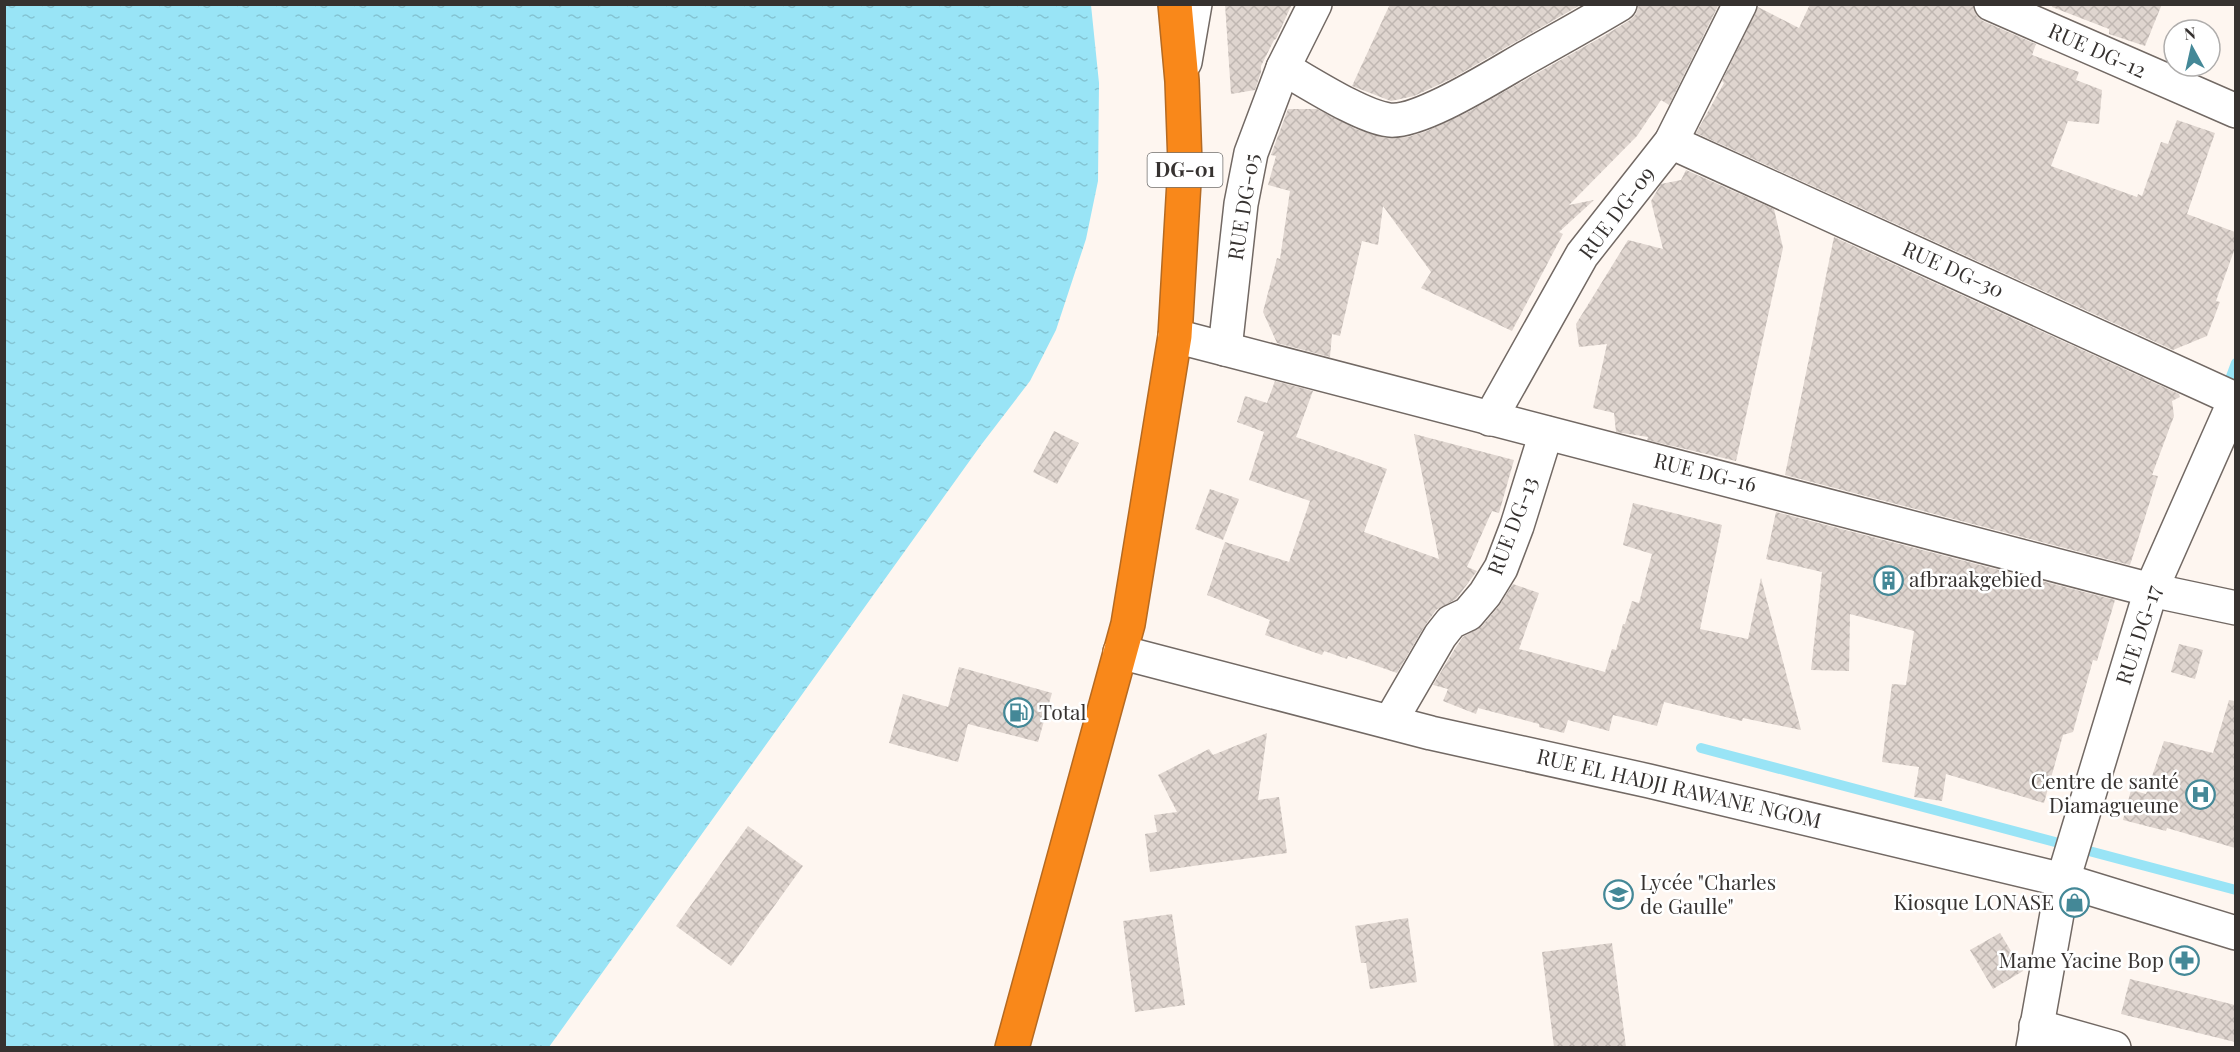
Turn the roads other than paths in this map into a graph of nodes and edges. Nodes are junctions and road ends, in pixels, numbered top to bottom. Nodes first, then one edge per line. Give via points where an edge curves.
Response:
1 (1175, 4) edge
2 (1195, 4) edge
3 (1316, 4) edge
4 (1620, 4) edge
5 (1740, 4) edge
6 (1991, 4) edge
7 (1283, 68) junction
8 (1182, 81) junction
9 (2235, 111) edge
10 (1671, 142) junction
11 (1175, 336) junction
12 (1225, 350) junction
13 (2235, 398) edge
14 (1490, 419) junction
15 (1546, 433) junction
16 (2151, 590) junction
17 (2235, 608) edge
18 (1120, 652) junction
19 (1390, 722) junction
20 (2063, 880) junction
21 (2235, 933) edge
22 (2035, 1037) edge
23 (1012, 1047) edge
24 (2114, 1047) edge

1 - 8 highway, DG-01
2 - 8 street
3 - 7 street, RUE DG-05
4 - 7 street via 1479,84 1418,115 1401,119 1366,113
5 - 10 street, RUE DG-09
6 - 9 street, RUE DG-12
7 - 12 street, RUE DG-05 via 1251,153
8 - 11 highway, DG-01 via 1185,164
10 - 13 street, RUE DG-30
10 - 14 street, RUE DG-09 via 1582,255
11 - 12 street, RUE DG-16
11 - 18 highway via 1140,559
12 - 14 street, RUE DG-16
13 - 16 street, RUE DG-17
14 - 15 street, RUE DG-16
15 - 16 street, RUE DG-16
15 - 19 street, RUE DG-13 via 1501,568 1468,614 1451,622 1440,636
16 - 17 street, RUE DG-16
16 - 20 street, RUE DG-17
18 - 19 street, RUE EL HADJI RAWANE NGOM
18 - 23 highway
19 - 20 street, RUE EL HADJI RAWANE NGOM
20 - 21 street, RUE EL HADJI RAWANE NGOM
20 - 22 street, RUE DG-17
22 - 24 street

